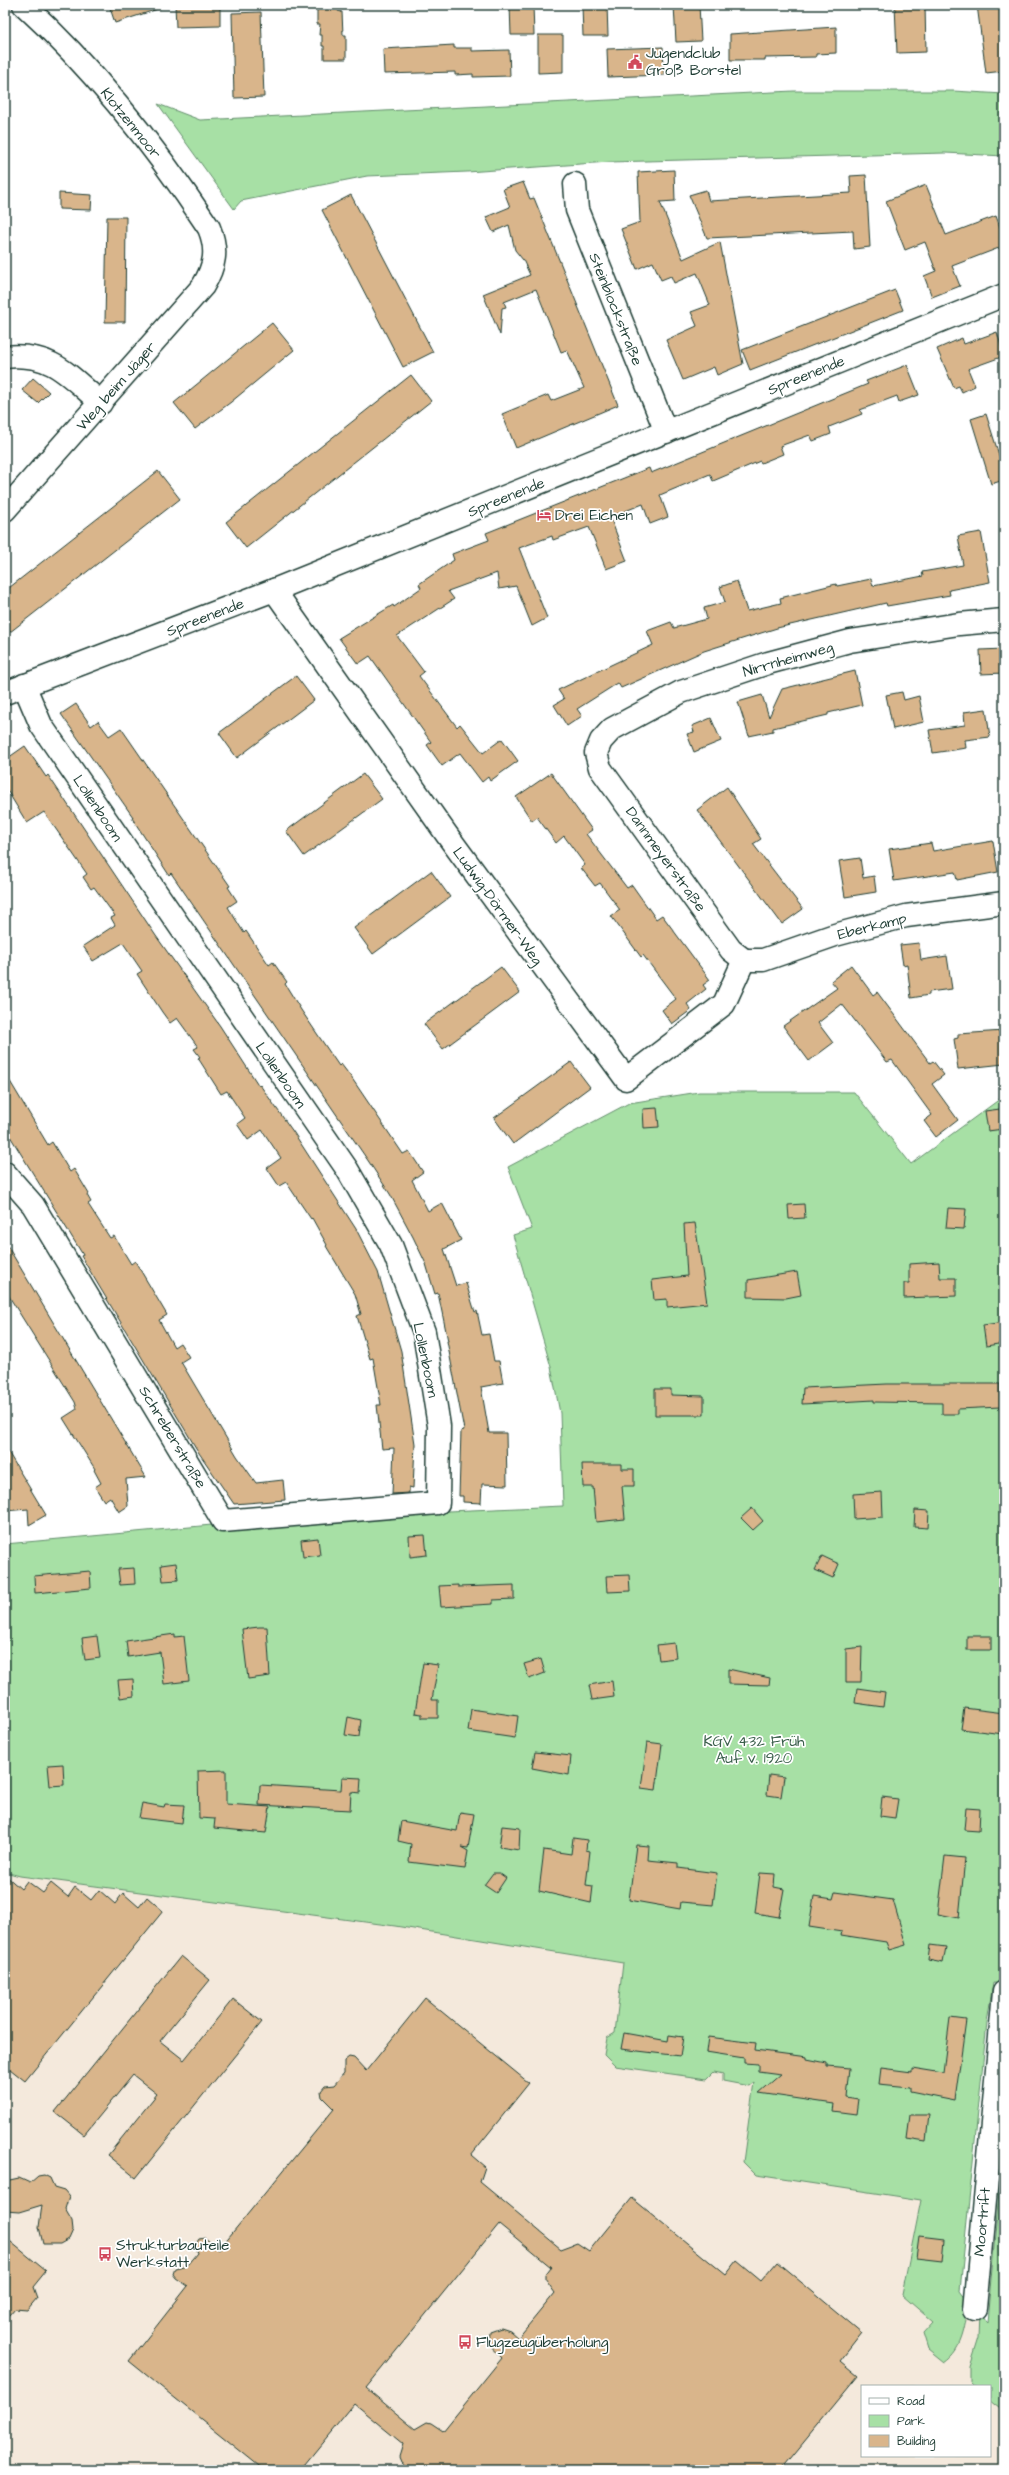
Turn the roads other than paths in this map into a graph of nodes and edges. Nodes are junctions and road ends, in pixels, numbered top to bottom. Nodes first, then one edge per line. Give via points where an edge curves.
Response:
1 (26, 6) edge
2 (575, 184) dead end
3 (216, 256) joint
4 (1004, 295) edge
5 (5, 357) edge
6 (101, 403) junction
7 (666, 432) junction
8 (5, 510) edge
9 (274, 590) junction
10 (1004, 620) edge
11 (15, 689) edge
12 (596, 753) joint
13 (1004, 903) edge
14 (744, 960) junction
15 (5, 1173) edge
16 (438, 1503) joint
17 (1004, 1992) edge
18 (975, 2309) dead end

1 - 3 street, Klotzenmoor via 93,76 163,163 209,228
2 - 7 street, Steinblockstraße via 577,210
3 - 6 street, Weg beim Jäger via 210,275 203,286
4 - 7 street, Spreenende
5 - 6 street via 34,356 51,362
6 - 8 street, Weg beim Jäger
7 - 9 street, Spreenende
9 - 11 street, Spreenende
9 - 14 street, Ludwig-Dörmer-Weg via 447,835 626,1079 724,1004
10 - 12 street, Nirrnheimweg via 959,624 850,642 768,663 674,696 612,729 601,741
11 - 16 street, Lollenboom via 347,1169 391,1245 424,1332 439,1426
12 - 14 street, Dannmeyerstraße via 600,768 731,950
13 - 14 street, Eberkamp via 906,916 835,935 763,960
15 - 16 street, Schreberstraße via 33,1205 223,1521
17 - 18 street, Moortrift

